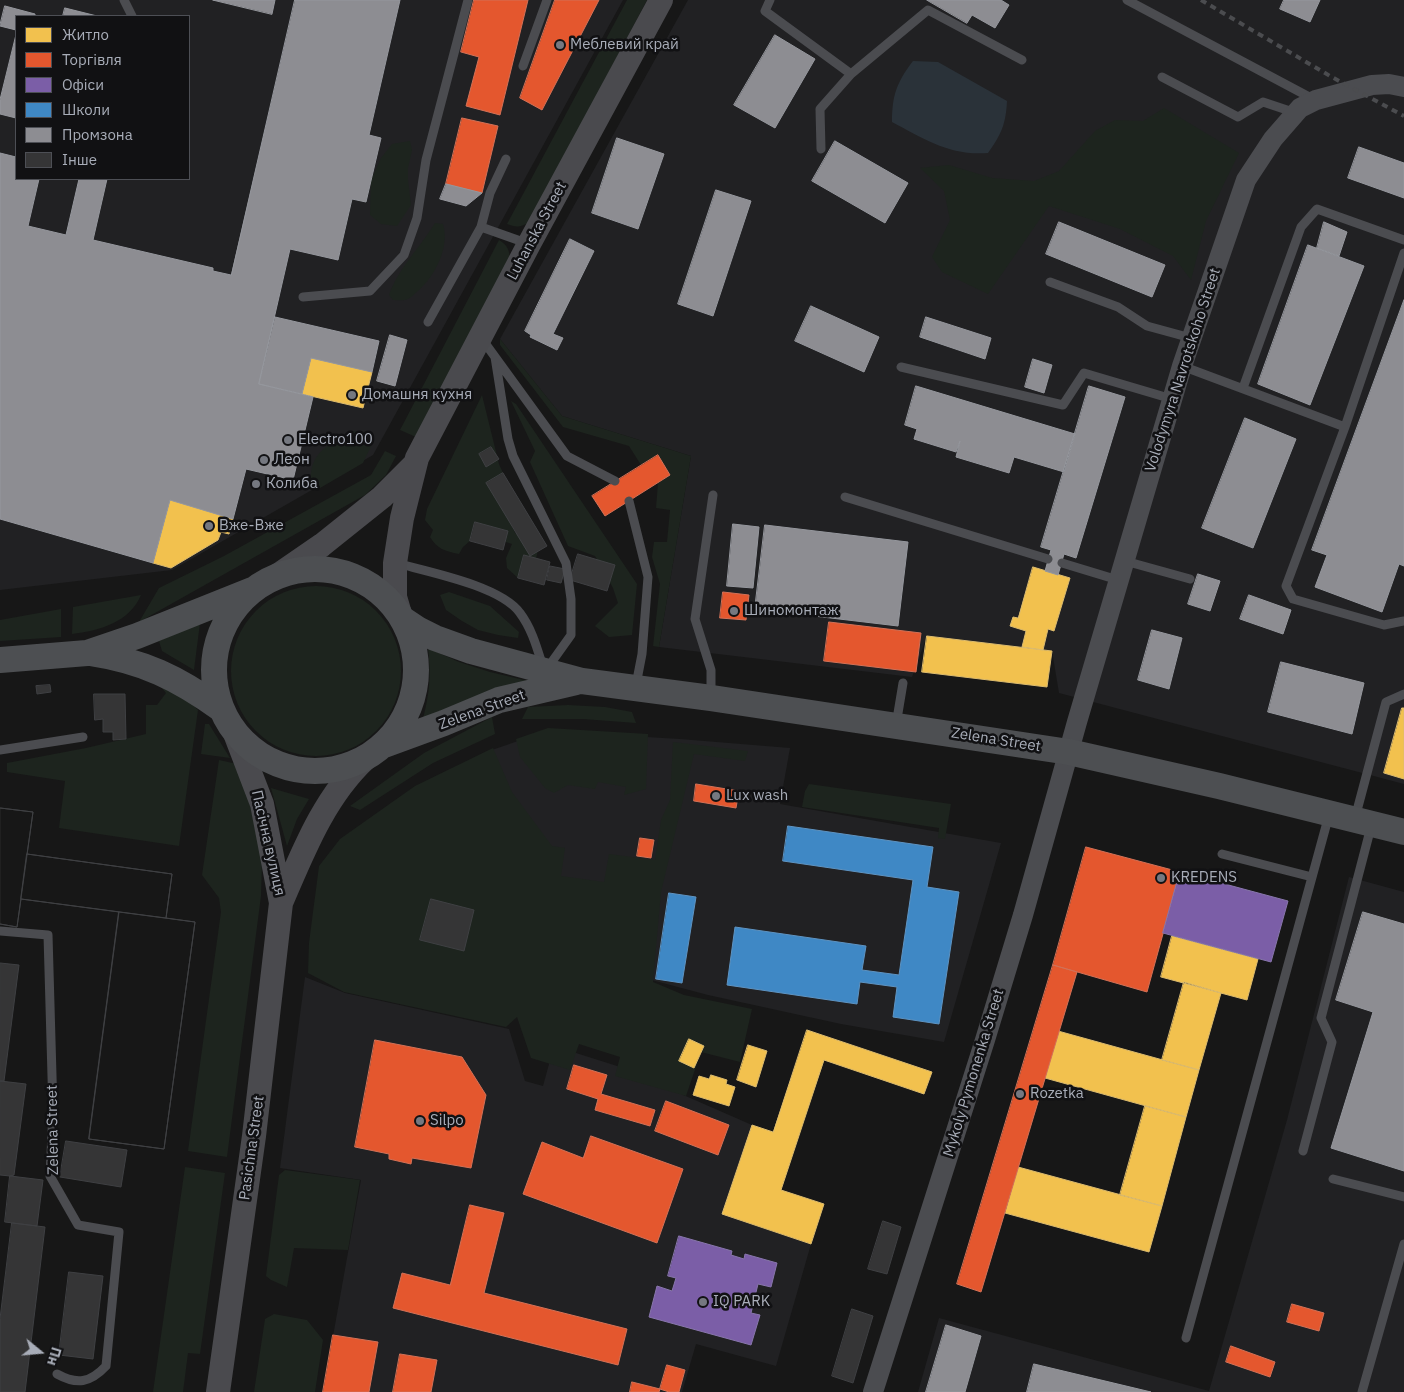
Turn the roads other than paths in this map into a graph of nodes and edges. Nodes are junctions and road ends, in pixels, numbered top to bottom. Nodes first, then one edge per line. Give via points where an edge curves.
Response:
1 (124, 0) edge
2 (468, 0) edge
3 (547, 0) edge
4 (661, 0) edge
5 (770, 0) edge
6 (1127, 0) edge
7 (132, 15) edge
8 (1022, 60) dead end
9 (523, 66) dead end
10 (851, 74) junction
11 (1162, 77) dead end
12 (1404, 87) edge
13 (1316, 100) junction
14 (1296, 113) junction
15 (821, 149) dead end
16 (506, 159) dead end
17 (481, 227) junction
18 (1404, 240) edge
19 (529, 244) junction
20 (1404, 253) edge
21 (1050, 282) dead end
22 (303, 297) dead end
23 (428, 322) dead end
24 (480, 337) junction
25 (1192, 338) junction
26 (495, 357) junction
27 (1182, 366) junction
28 (901, 367) dead end
29 (1243, 388) junction
30 (1172, 399) junction
31 (1345, 426) junction
32 (416, 463) junction
33 (615, 481) dead end
34 (712, 495) dead end
35 (845, 498) dead end
36 (629, 501) dead end
37 (1048, 559) dead end
38 (395, 562) junction
39 (1062, 563) dead end
40 (1121, 570) junction
41 (277, 576) junction
42 (1190, 579) dead end
43 (255, 589) junction
44 (402, 617) junction
45 (1404, 621) edge
46 (87, 653) junction
47 (0, 660) edge
48 (545, 672) junction
49 (582, 681) junction
50 (903, 683) dead end
51 (635, 688) junction
52 (1404, 694) edge
53 (710, 698) junction
54 (221, 709) junction
55 (896, 725) junction
56 (236, 736) junction
57 (83, 737) dead end
58 (0, 750) edge
59 (375, 751) junction
60 (1069, 752) junction
61 (1352, 820) junction
62 (1404, 832) edge
63 (1222, 854) dead end
64 (1312, 877) junction
65 (281, 903) junction
66 (0, 931) edge
67 (1303, 1150) dead end
68 (1333, 1179) dead end
69 (1404, 1197) edge
70 (1404, 1244) edge
71 (1186, 1338) dead end
72 (57, 1374) dead end
73 (218, 1392) edge
74 (873, 1392) edge
75 (1362, 1392) edge

1 - 7 lane
2 - 22 lane via 426,160 417,218 404,255 370,291
3 - 9 lane
4 - 19 main road, Luhanska Street
5 - 10 lane via 765,11
6 - 13 lane
8 - 10 lane via 928,10
10 - 15 lane via 820,109
11 - 14 lane via 1238,117 1263,102
12 - 13 street, Volodymyra Navrotskoho Street via 1372,85
13 - 14 street, Volodymyra Navrotskoho Street
14 - 25 street, Volodymyra Navrotskoho Street via 1272,139 1246,180
16 - 17 lane via 490,193
17 - 19 lane
17 - 23 lane
18 - 29 lane via 1317,209 1301,227
19 - 24 main road, Luhanska Street
20 - 31 lane
21 - 25 lane via 1118,307 1147,326
24 - 26 lane
24 - 32 main road, Luhanska Street
25 - 27 street, Volodymyra Navrotskoho Street
26 - 33 lane via 567,456
26 - 48 lane via 513,456 566,563 571,635
27 - 29 lane
27 - 30 street, Volodymyra Navrotskoho Street
28 - 30 lane via 1063,406 1084,373
29 - 31 lane
30 - 40 street, Volodymyra Navrotskoho Street
31 - 45 lane via 1286,586 1293,599 1384,625
32 - 38 main road, Luhanska Street
32 - 41 main road, Luhanska Street via 382,498
34 - 53 lane via 695,620 711,670
35 - 37 lane
36 - 51 lane via 648,577 642,654
38 - 44 main road, Luhanska Street via 395,597
38 - 48 lane via 486,589 506,599 520,612 533,636
39 - 40 lane
40 - 42 lane
40 - 60 street, Volodymyra Navrotskoho Street
41 - 43 main road
41 - 44 main road via 313,569 341,572 372,585
43 - 46 main road
43 - 54 main road via 233,615 220,641 214,672
44 - 48 main road, Zelena Street via 435,638
44 - 59 main road via 414,648 415,682 403,719
46 - 47 main road
46 - 54 main road via 149,667 178,681
48 - 49 main road, Zelena Street
49 - 51 main road, Zelena Street
49 - 59 main road, Zelena Street via 499,700
50 - 55 lane
51 - 53 main road, Zelena Street
52 - 61 lane via 1386,702
53 - 55 main road, Zelena Street
54 - 56 main road
55 - 60 main road, Zelena Street
56 - 59 main road, Zelena Street via 263,758 278,765 312,771 345,766
56 - 65 main road, Пасічна вулиця via 262,804
57 - 58 lane
59 - 65 main road, Пасічна вулиця via 351,772 323,814
60 - 61 main road, Zelena Street
60 - 74 street, Mykoly Pymonenka Street via 986,1040
61 - 62 main road, Zelena Street
61 - 64 lane
61 - 67 lane via 1321,1018 1332,1042
63 - 64 lane
64 - 71 lane
65 - 73 main road, Pasichna Street via 256,1118
66 - 72 lane, Zelena Street via 48,934 53,1111 50,1176 78,1225 118,1232 106,1366 88,1380 67,1380
68 - 69 lane
70 - 75 lane

